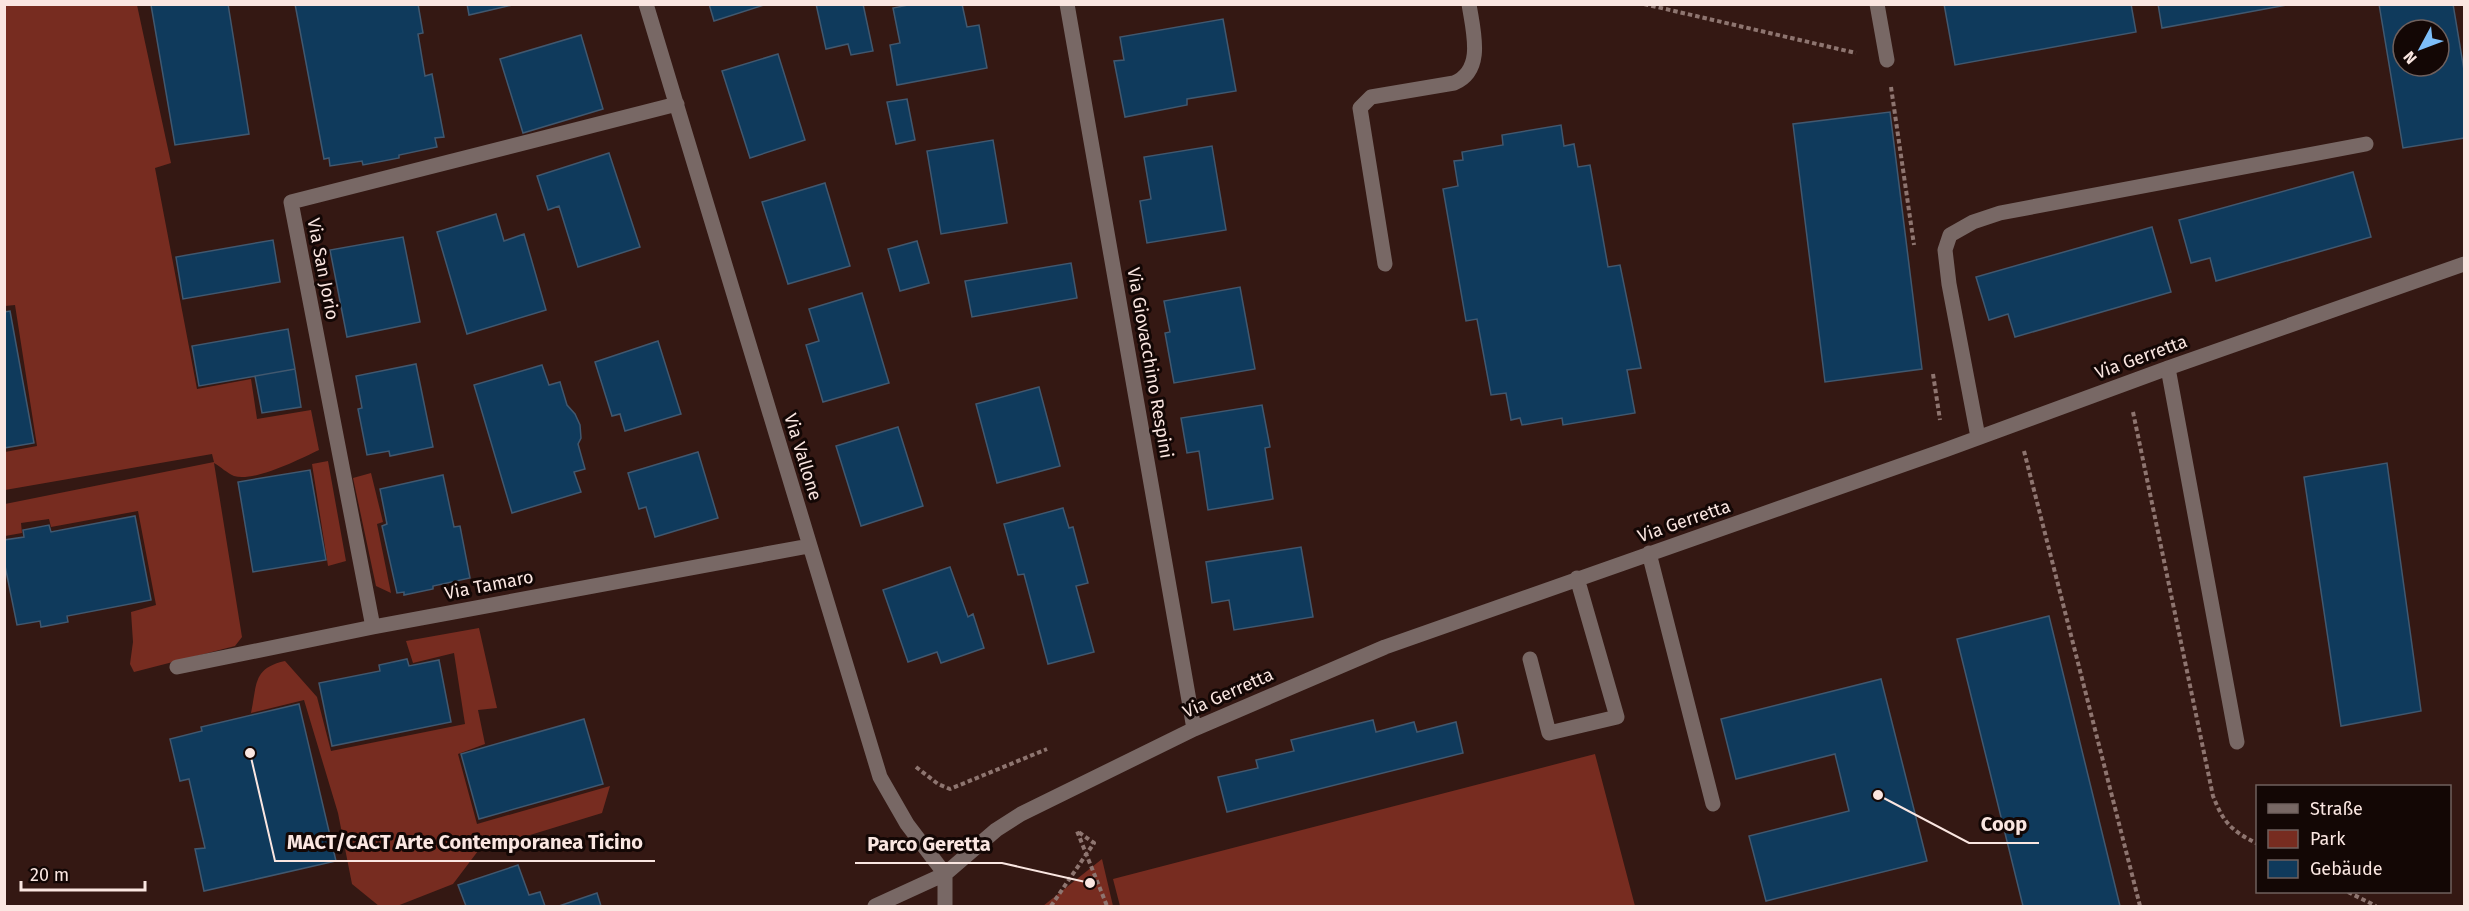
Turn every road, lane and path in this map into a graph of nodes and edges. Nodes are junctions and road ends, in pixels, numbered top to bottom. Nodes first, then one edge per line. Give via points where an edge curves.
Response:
1 (646, 4) edge
2 (1067, 4) edge
3 (1469, 4) edge
4 (1644, 4) edge
5 (1878, 4) edge
6 (1887, 60) joint
7 (677, 104) junction
8 (2366, 144) dead end
9 (1385, 264) dead end
10 (2464, 264) edge
11 (2168, 368) junction
12 (2127, 383) junction
13 (2016, 422) junction
14 (1978, 437) junction
15 (809, 546) junction
16 (1649, 553) junction
17 (1577, 578) junction
18 (373, 627) junction
19 (1530, 659) dead end
20 (177, 667) dead end
21 (1194, 729) junction
22 (2237, 742) dead end
23 (1047, 749) dead end
24 (916, 767) dead end
25 (1713, 804) dead end
26 (2256, 843) edge
27 (945, 874) junction
28 (2352, 893) edge
29 (875, 906) edge
30 (945, 906) edge
31 (1051, 906) edge
32 (1107, 906) edge
33 (2140, 906) edge
34 (2376, 906) edge

1 - 7 street, Via Vallone
2 - 21 street, Via Giovacchino Respini
3 - 9 street via 1476,54 1463,79 1371,97 1360,108
4 - 6 path
5 - 6 street
7 - 15 street, Via Vallone
7 - 18 street, Via San Jorio via 291,202
8 - 14 street via 2000,213 1950,235 1945,250 1949,284
10 - 11 street, Via Gerretta
11 - 12 street, Via Gerretta
11 - 22 street
12 - 13 street, Via Gerretta
12 - 26 path via 2214,796 2221,817 2235,832
13 - 14 street, Via Gerretta
13 - 33 path
14 - 16 street, Via Gerretta
15 - 18 street, Via Tamaro
15 - 27 street, Via Vallone via 880,777 907,824
16 - 17 street, Via Gerretta
16 - 25 street
17 - 19 street via 1617,717 1549,733
17 - 21 street, Via Gerretta via 1385,647
18 - 20 street, Via Tamaro
21 - 27 street, Via Gerretta via 1021,814
23 - 24 path via 950,789
27 - 29 street, Via Gerretta
27 - 30 street
28 - 34 path
31 - 32 path via 1076,870 1082,861 1088,852 1094,843 1077,831 1086,852 1090,863 1094,874

